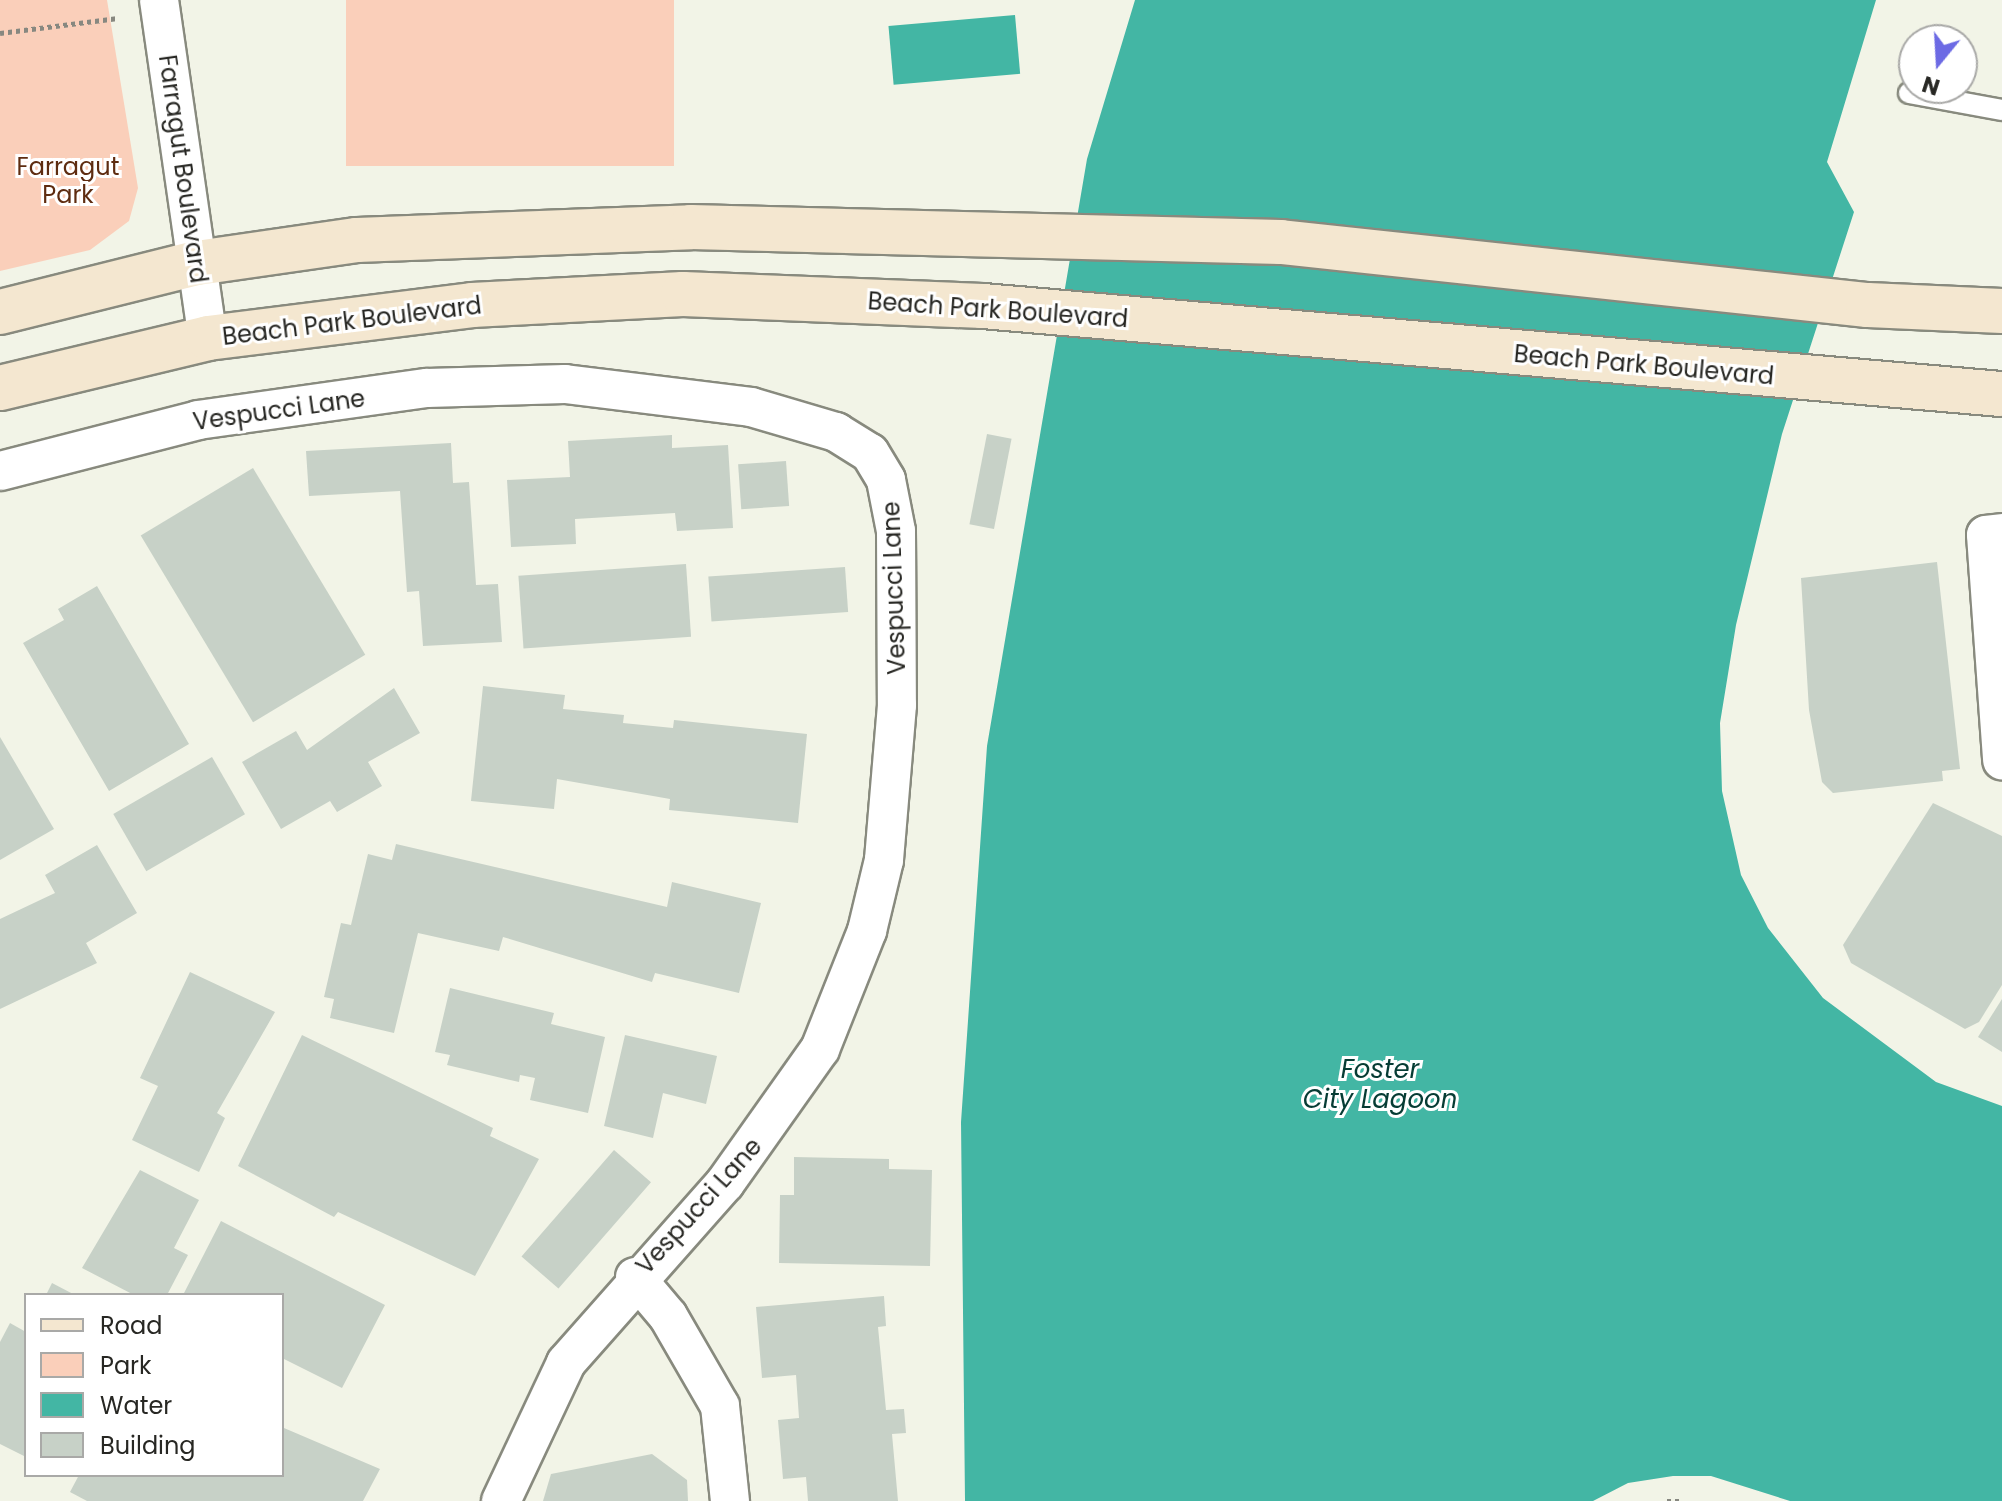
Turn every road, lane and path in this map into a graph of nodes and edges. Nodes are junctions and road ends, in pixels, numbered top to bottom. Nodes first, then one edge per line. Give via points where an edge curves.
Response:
1 (160, 6) edge
2 (0, 33) edge
3 (1969, 104) edge
4 (2002, 110) edge
5 (197, 263) junction
6 (2002, 311) edge
7 (0, 312) edge
8 (208, 338) junction
9 (0, 388) edge
10 (2002, 394) edge
11 (0, 471) edge
12 (2002, 533) edge
13 (2000, 759) edge
14 (635, 1277) junction
15 (501, 1501) edge
16 (730, 1501) edge
17 (1667, 1501) edge
18 (1680, 1501) edge

1 - 2 path
1 - 5 street, Farragut Boulevard
3 - 4 lane
5 - 6 main road via 357,240 691,227 1281,242 1868,305
5 - 7 main road
5 - 8 street, Farragut Boulevard
8 - 9 main road, Beach Park Boulevard
8 - 10 main road, Beach Park Boulevard via 472,305 683,294 983,306
11 - 14 street, Vespucci Lane via 198,420 427,388 565,384 751,407 836,432 870,453 892,495 899,648 892,794 867,931 820,1049 775,1118
12 - 13 street via 1986,535
14 - 15 street, Vespucci Lane via 566,1363
14 - 16 street via 668,1316 720,1406
17 - 18 path

